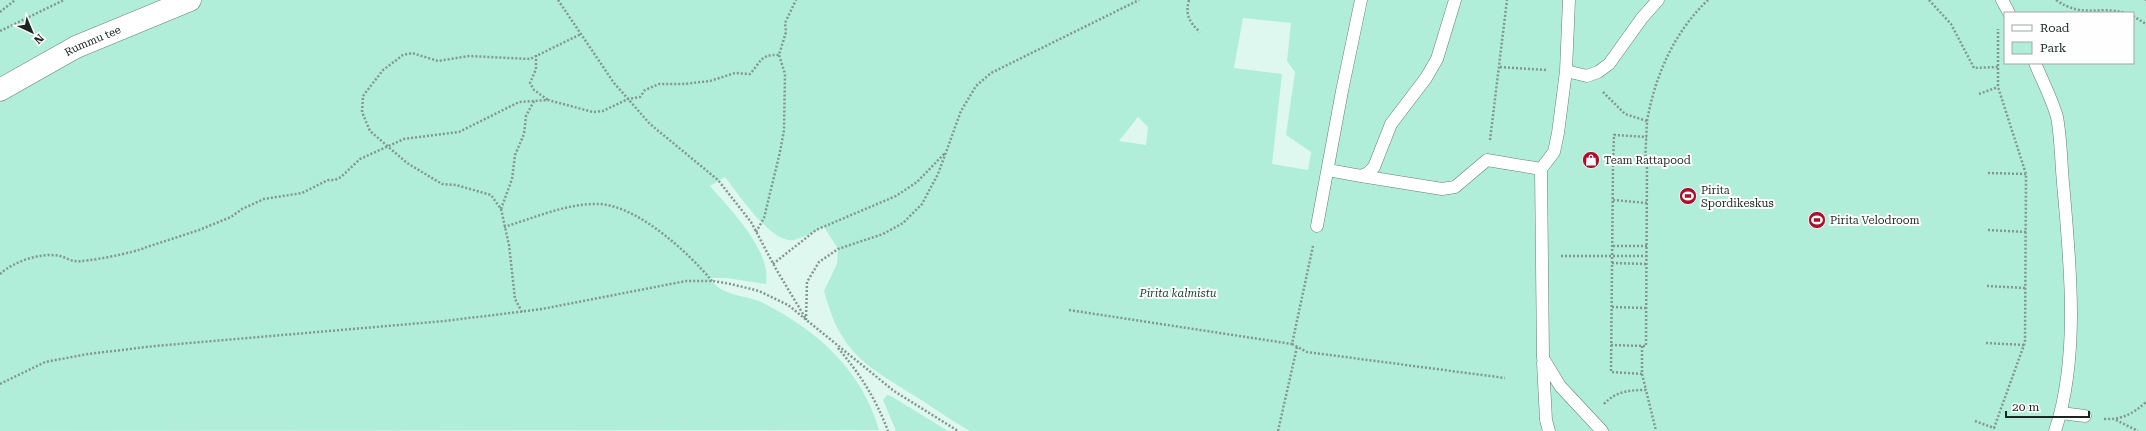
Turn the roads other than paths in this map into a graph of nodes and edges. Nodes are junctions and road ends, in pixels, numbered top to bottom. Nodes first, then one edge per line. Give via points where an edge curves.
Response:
1 (190, 0) edge
2 (1361, 0) edge
3 (1455, 0) edge
4 (1569, 0) edge
5 (1658, 0) edge
6 (2002, 0) edge
7 (2008, 12) edge
8 (2035, 64) edge
9 (1566, 71) junction
10 (0, 90) edge
11 (1542, 169) junction
12 (1328, 170) junction
13 (1361, 176) junction
14 (1317, 226) road end
15 (1543, 358) junction
16 (2061, 413) junction
17 (2085, 416) dead end
18 (1549, 431) edge
19 (1602, 431) edge
20 (2055, 431) edge

1 - 10 main road, Rummu tee via 76,47
2 - 12 lane
3 - 13 lane via 1437,59 1391,124 1374,167
4 - 9 lane
5 - 9 lane via 1609,64 1587,76
6 - 7 lane
8 - 16 lane via 2056,116 2067,228 2070,298 2068,363
9 - 11 lane via 1554,152
11 - 13 lane via 1487,160 1455,187 1442,189
11 - 15 lane
12 - 13 lane
12 - 14 lane
15 - 18 lane via 1546,420
15 - 19 lane via 1560,386
16 - 17 lane
16 - 20 lane

